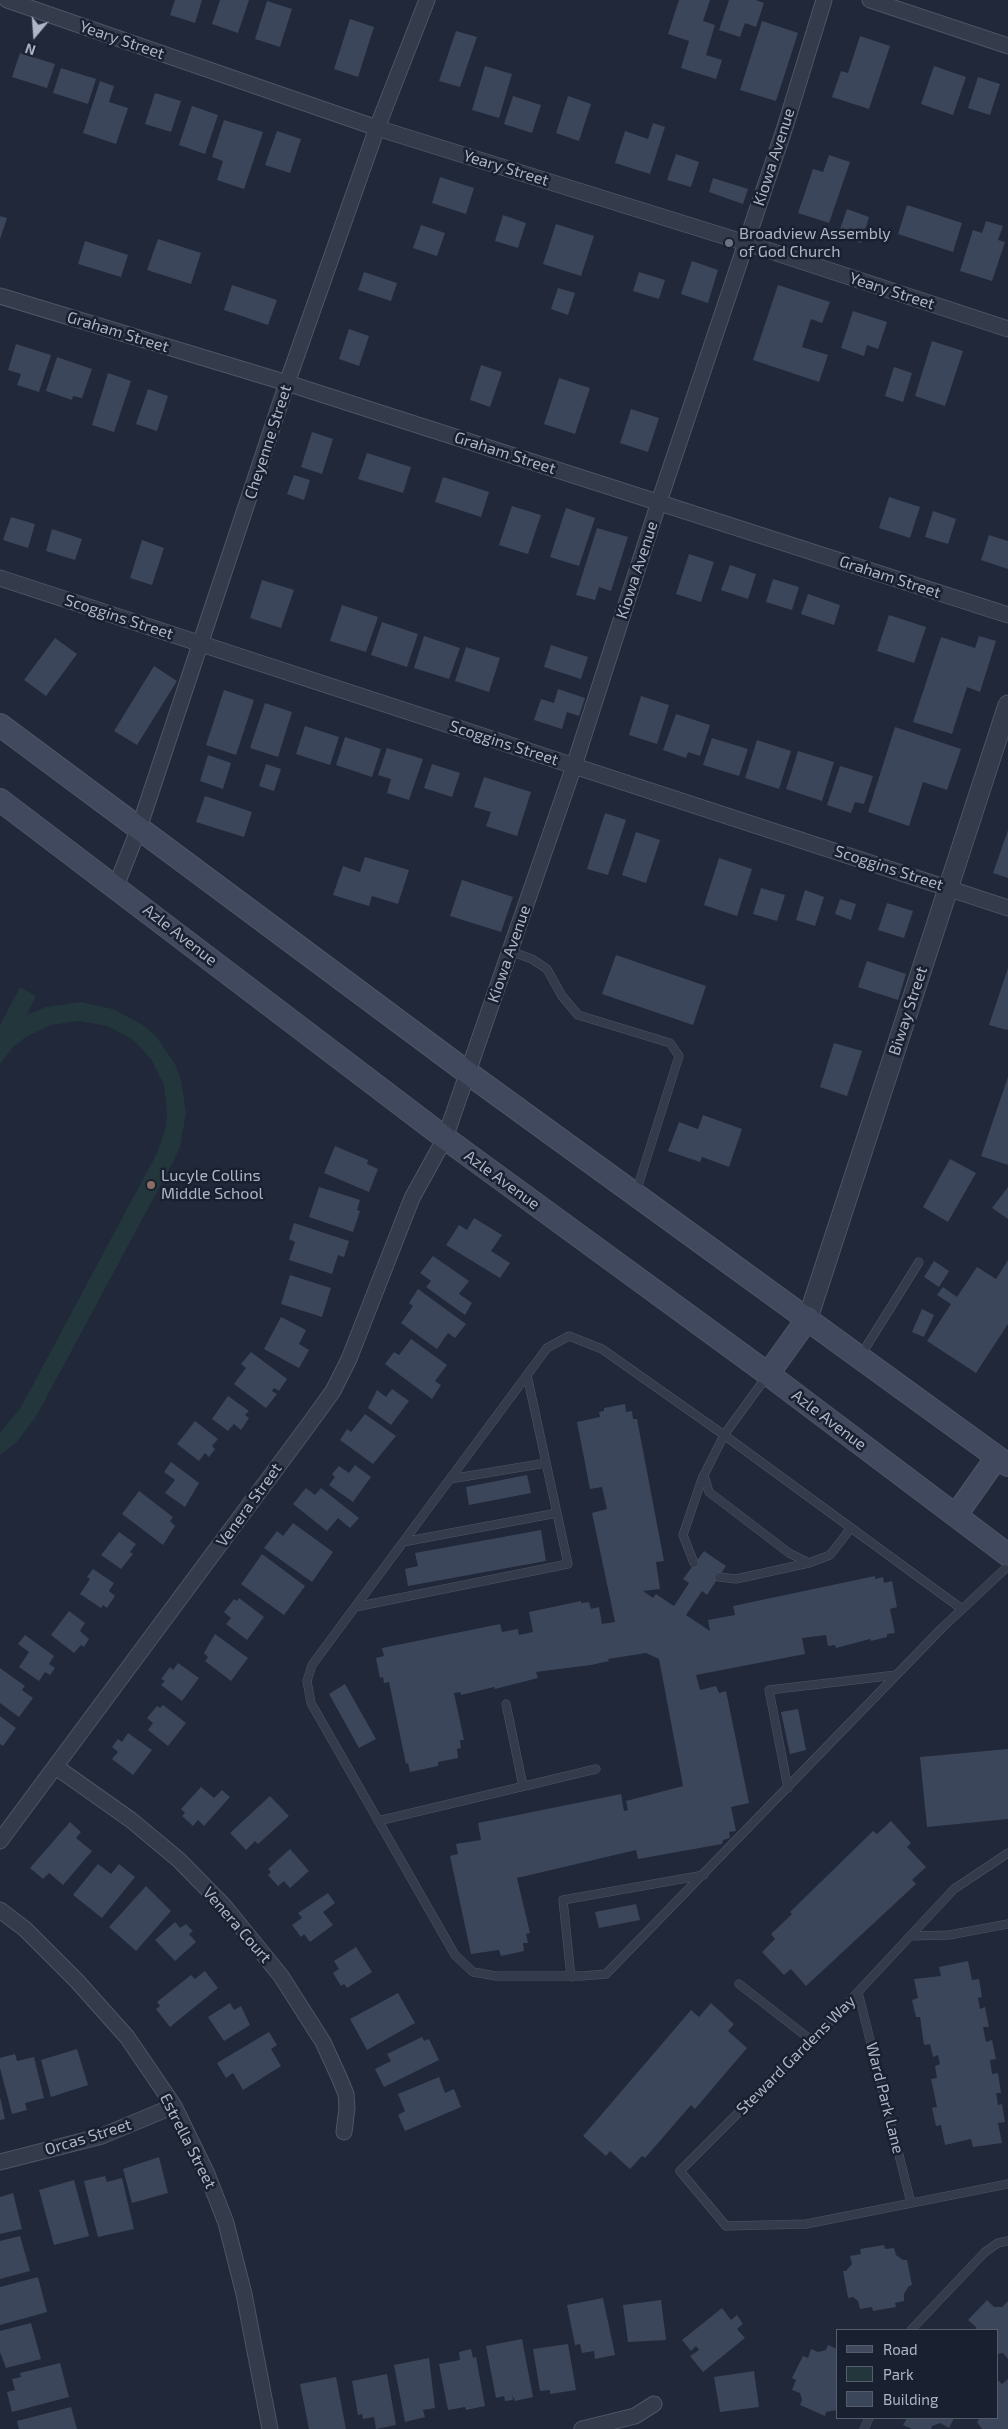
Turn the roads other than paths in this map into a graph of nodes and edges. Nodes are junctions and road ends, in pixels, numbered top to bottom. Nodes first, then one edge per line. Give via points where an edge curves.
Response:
1 (1, 0) edge
2 (7, 0) edge
3 (427, 0) edge
4 (824, 0) edge
5 (870, 0) edge
6 (0, 4) edge
7 (1008, 46) edge
8 (377, 128) junction
9 (746, 242) junction
10 (0, 296) edge
11 (1008, 329) edge
12 (287, 382) junction
13 (659, 502) junction
14 (0, 578) edge
15 (1008, 615) edge
16 (202, 644) junction
17 (1008, 705) edge
18 (0, 725) edge
19 (574, 766) junction
20 (0, 800) edge
21 (139, 828) junction
22 (116, 886) junction
23 (949, 887) junction
24 (1008, 908) edge
25 (510, 951) junction
26 (468, 1072) junction
27 (445, 1138) junction
28 (636, 1194) junction
29 (919, 1262) dead end
30 (808, 1318) junction
31 (860, 1356) junction
32 (768, 1374) junction
33 (527, 1375) junction
34 (724, 1435) junction
35 (1002, 1461) edge
36 (546, 1463) junction
37 (704, 1475) junction
38 (450, 1479) junction
39 (557, 1513) junction
40 (956, 1515) junction
41 (851, 1528) junction
42 (403, 1542) junction
43 (1008, 1555) edge
44 (694, 1563) dead end
45 (809, 1563) junction
46 (1008, 1566) edge
47 (719, 1577) dead end
48 (355, 1607) junction
49 (962, 1609) junction
50 (896, 1675) junction
51 (506, 1704) dead end
52 (56, 1767) junction
53 (596, 1768) dead end
54 (523, 1786) junction
55 (788, 1788) junction
56 (378, 1821) junction
57 (0, 1841) edge
58 (1008, 1853) edge
59 (704, 1875) junction
60 (0, 1910) edge
61 (1008, 1924) edge
62 (910, 1936) junction
63 (570, 1976) junction
64 (739, 1984) dead end
65 (858, 1992) junction
66 (811, 2040) junction
67 (174, 2106) junction
68 (344, 2132) dead end
69 (0, 2162) edge
70 (1008, 2184) edge
71 (911, 2203) junction
72 (1008, 2242) edge
73 (912, 2329) edge
74 (654, 2404) dead end
75 (270, 2429) edge
76 (582, 2429) edge

1 - 6 street
2 - 8 street, Yeary Street
3 - 8 street, Cheyenne Street
4 - 9 street, Kiowa Avenue
5 - 7 street
8 - 9 street, Yeary Street
8 - 12 street, Cheyenne Street
9 - 11 street, Yeary Street
9 - 13 street, Kiowa Avenue
10 - 12 street, Graham Street
12 - 13 street, Graham Street
12 - 16 street, Cheyenne Street
13 - 15 street, Graham Street
13 - 19 street, Kiowa Avenue
14 - 16 street, Scoggins Street
16 - 19 street, Scoggins Street
16 - 21 street, Cheyenne Street
17 - 23 street, Biway Street
18 - 21 main road
19 - 23 street, Scoggins Street
19 - 25 street, Kiowa Avenue
20 - 22 main road, Azle Avenue
21 - 22 street, Cheyenne Street
21 - 26 main road
22 - 27 main road, Azle Avenue
23 - 24 street, Scoggins Street
23 - 30 street, Biway Street
25 - 26 street, Kiowa Avenue
25 - 28 lane via 532,958 547,969 562,996 578,1015 670,1043 679,1056
26 - 27 street, Kiowa Avenue
26 - 28 main road
27 - 32 main road, Azle Avenue
27 - 52 street, Venera Street via 412,1198 333,1390
28 - 30 main road
29 - 31 lane
30 - 31 main road
30 - 32 main road
31 - 35 main road
32 - 34 lane
32 - 40 main road, Azle Avenue
33 - 34 lane via 547,1348 569,1336 602,1349
33 - 36 lane
33 - 38 lane
34 - 37 lane
34 - 41 lane
35 - 40 main road
36 - 38 lane
36 - 39 lane
37 - 44 lane via 683,1535
37 - 45 lane via 709,1492 789,1553
38 - 42 lane
39 - 42 lane
39 - 48 lane via 568,1564
40 - 43 main road, Azle Avenue
41 - 45 lane via 830,1555
41 - 49 lane
42 - 48 lane
45 - 47 lane via 736,1578
46 - 49 lane
48 - 56 lane via 312,1665 307,1681 311,1703
49 - 50 lane
50 - 55 lane
50 - 55 lane via 769,1690
51 - 54 lane
52 - 57 street, Venera Street
52 - 68 street, Venera Court via 131,1820 179,1860 225,1906 281,1976 323,2042 346,2094
53 - 54 lane
54 - 56 lane
55 - 59 lane
56 - 63 lane via 455,1955 473,1972 496,1976
58 - 62 lane, Steward Gardens Way via 954,1889
59 - 63 lane via 606,1974
59 - 63 lane via 563,1900
60 - 67 street, Estrella Street via 25,1929 77,1981 127,2037
61 - 62 lane via 949,1935
62 - 65 lane, Steward Gardens Way
64 - 66 lane
65 - 66 lane, Steward Gardens Way
65 - 71 lane, Ward Park Lane
66 - 71 lane, Steward Gardens Way via 680,2171 726,2226 806,2224
67 - 69 street, Orcas Street via 102,2136
67 - 75 street, Estrella Street via 207,2174 226,2223 244,2294
70 - 71 lane
72 - 73 lane via 998,2243 985,2252
74 - 76 street via 635,2416

